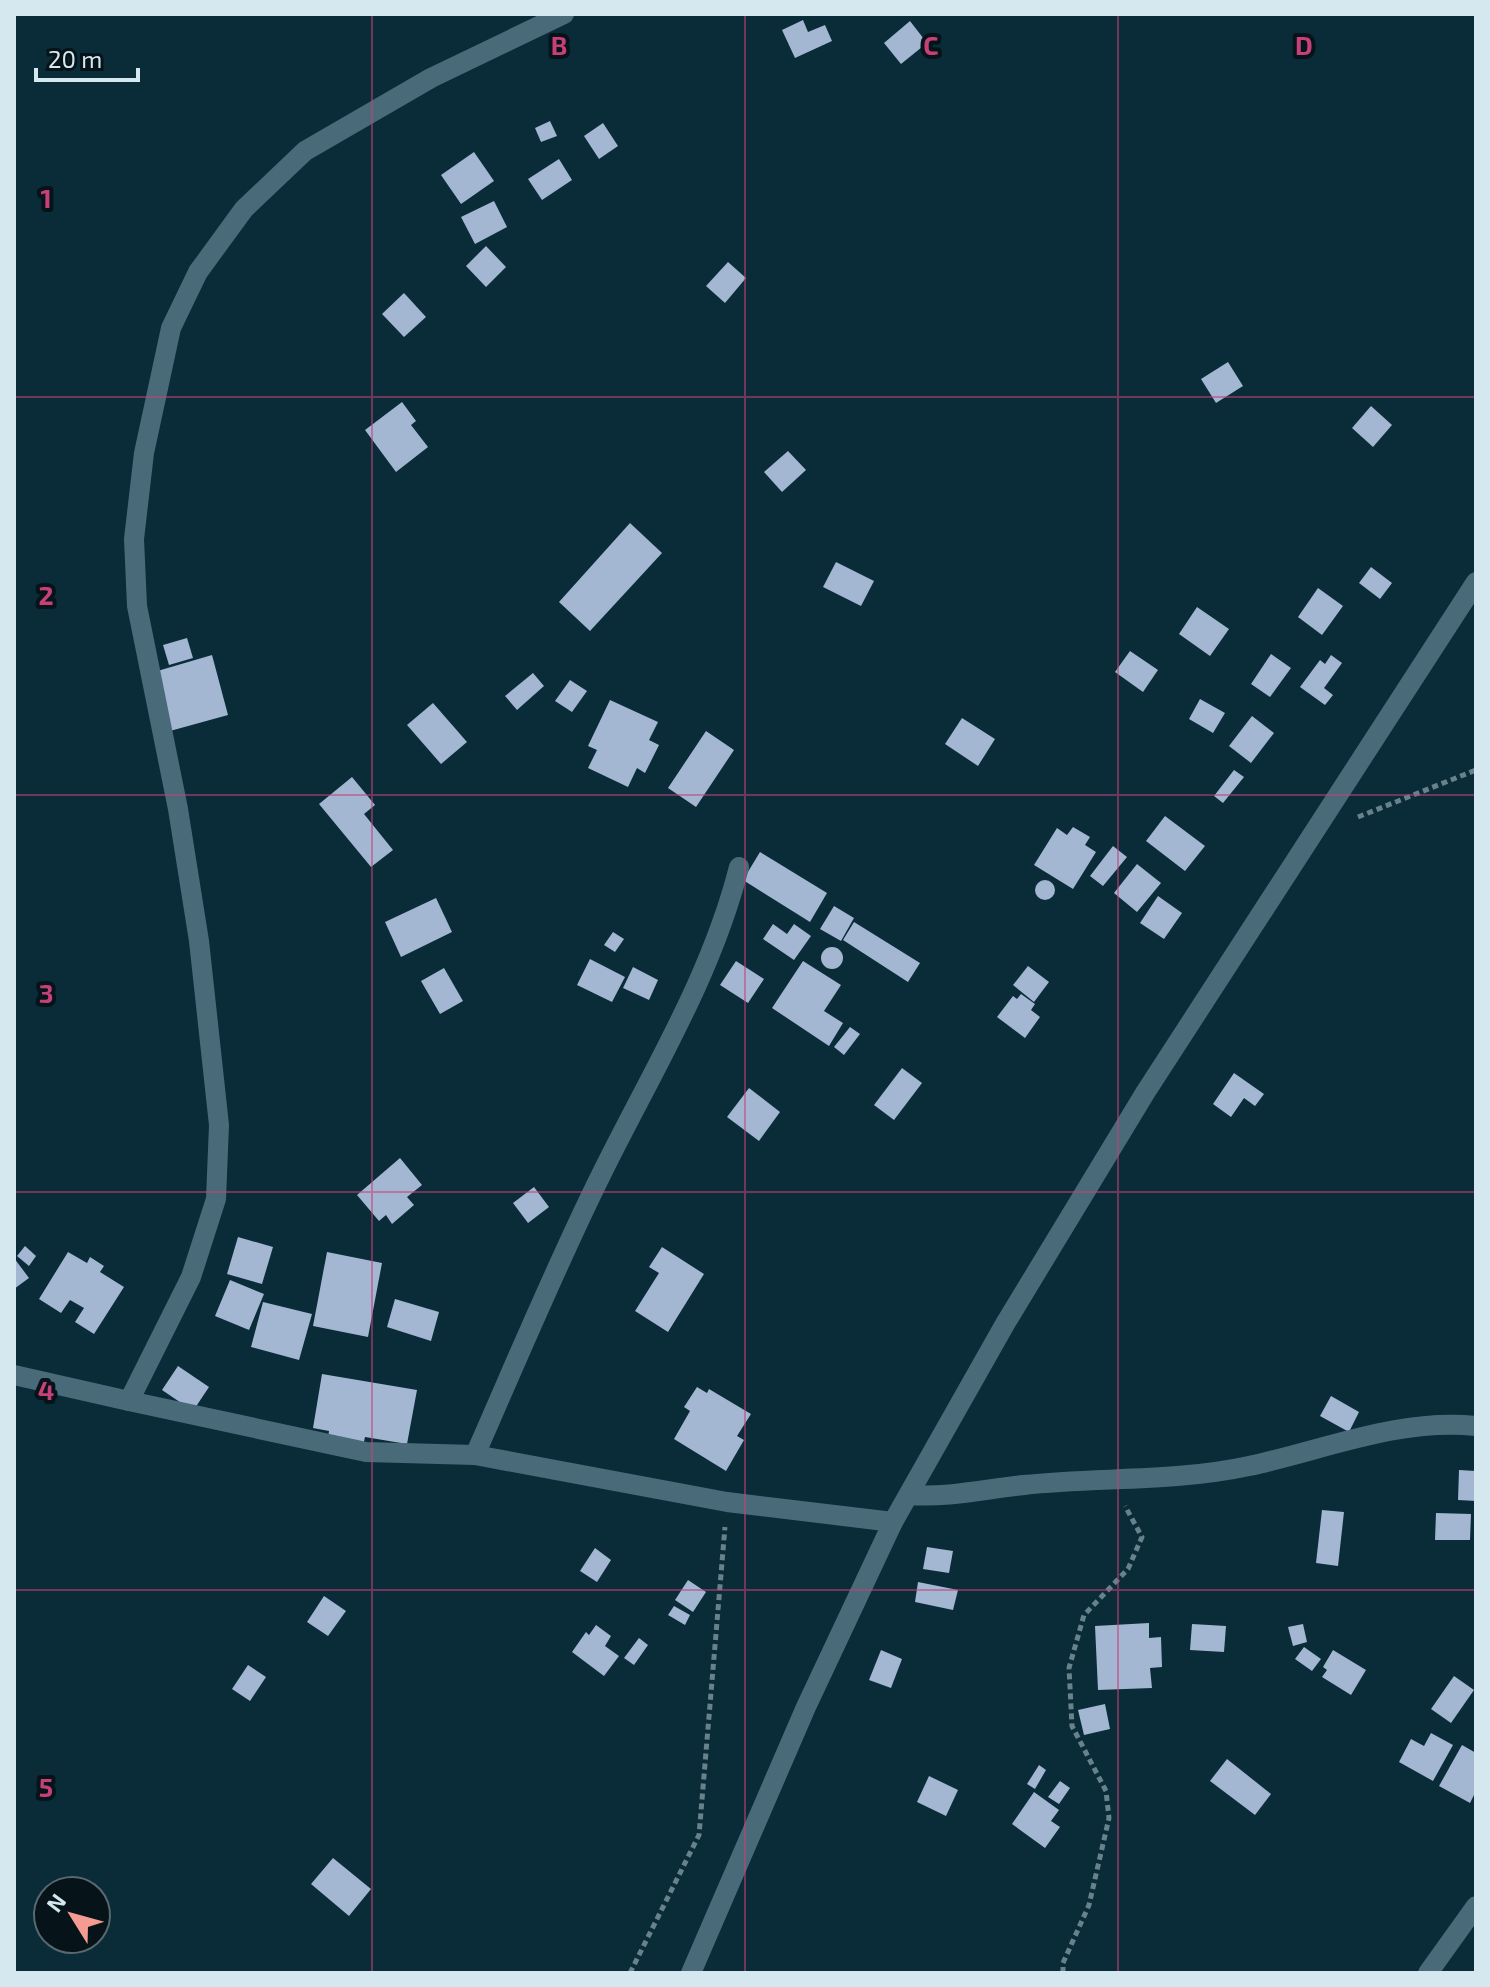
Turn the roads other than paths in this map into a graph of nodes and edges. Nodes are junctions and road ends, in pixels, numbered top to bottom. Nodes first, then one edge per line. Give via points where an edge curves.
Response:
1 (564, 14) edge
2 (1476, 582) edge
3 (739, 867) dead end
4 (14, 1375) edge
5 (129, 1401) junction
6 (1476, 1426) edge
7 (475, 1455) junction
8 (909, 1495) junction
9 (893, 1522) junction
10 (1476, 1906) edge
11 (691, 1973) edge
12 (1428, 1973) edge

1 - 5 street via 431,78 305,151 244,209 198,272 171,328 142,467 134,539 137,606 199,941 219,1125 217,1184 191,1277
2 - 8 street via 1145,1093
3 - 7 street via 722,929 693,996 599,1180
4 - 5 street
5 - 7 street via 366,1452
6 - 8 street via 1374,1432 1322,1449 1190,1476
7 - 9 street via 727,1502
8 - 9 street
9 - 11 street
10 - 12 street

